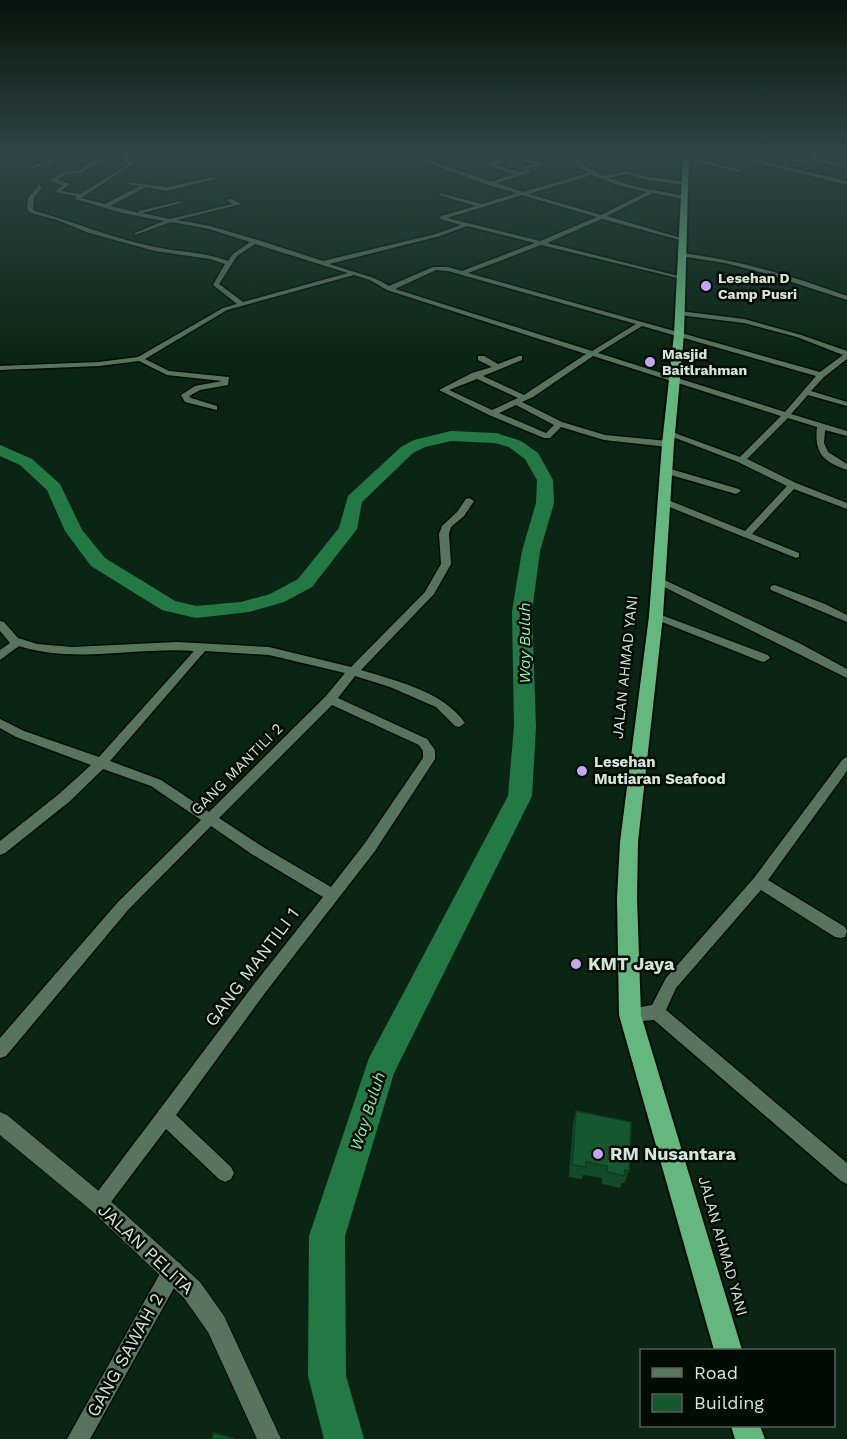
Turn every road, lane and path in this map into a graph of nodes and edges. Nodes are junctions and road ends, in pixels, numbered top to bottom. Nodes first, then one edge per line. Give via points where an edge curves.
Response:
1 (67, 222) edge
2 (166, 222) edge
3 (186, 222) edge
4 (456, 222) edge
5 (591, 222) edge
6 (616, 222) edge
7 (683, 222) edge
8 (465, 225) junction
9 (137, 234) dead end
10 (256, 241) junction
11 (541, 243) junction
12 (682, 248) junction
13 (227, 263) junction
14 (323, 264) junction
15 (462, 273) junction
16 (352, 274) junction
17 (680, 278) junction
18 (389, 289) junction
19 (847, 298) edge
20 (241, 304) junction
21 (679, 313) junction
22 (643, 323) junction
23 (679, 334) junction
24 (595, 353) junction
25 (847, 354) edge
26 (481, 358) dead end
27 (519, 358) dead end
28 (140, 359) junction
29 (498, 367) junction
30 (0, 368) edge
31 (475, 375) junction
32 (820, 375) junction
33 (674, 378) junction
34 (806, 392) junction
35 (520, 400) junction
36 (847, 404) edge
37 (214, 408) dead end
38 (492, 412) junction
39 (786, 416) junction
40 (559, 424) junction
41 (821, 427) junction
42 (847, 434) edge
43 (669, 439) junction
44 (741, 460) junction
45 (847, 466) edge
46 (667, 471) junction
47 (793, 485) junction
48 (736, 491) dead end
49 (469, 501) dead end
50 (665, 502) junction
51 (847, 506) edge
52 (746, 535) junction
53 (796, 555) dead end
54 (658, 580) junction
55 (775, 588) dead end
56 (656, 616) junction
57 (847, 619) edge
58 (0, 624) edge
59 (18, 642) junction
60 (202, 648) junction
61 (0, 656) edge
62 (764, 658) dead end
63 (353, 670) junction
64 (847, 674) edge
65 (330, 699) junction
66 (0, 723) edge
67 (459, 723) dead end
68 (847, 762) edge
69 (101, 764) junction
70 (211, 820) junction
71 (0, 849) edge
72 (759, 882) junction
73 (332, 895) junction
74 (840, 932) dead end
75 (657, 1012) junction
76 (630, 1015) junction
77 (0, 1050) edge
78 (165, 1116) junction
79 (0, 1122) edge
80 (225, 1173) dead end
81 (847, 1175) edge
82 (99, 1204) junction
83 (173, 1270) junction
84 (728, 1349) edge
85 (78, 1439) edge
86 (269, 1439) edge

1 - 13 street via 155,249
2 - 9 street
3 - 10 street
4 - 8 street
5 - 11 street
6 - 12 street
7 - 12 highway, JALAN AHMAD YANI
8 - 11 street
8 - 14 street
10 - 13 street
10 - 14 street
11 - 15 street
11 - 17 street
12 - 17 highway, JALAN AHMAD YANI
12 - 19 street via 800,280
13 - 20 street via 216,285
14 - 16 street
15 - 18 street via 435,268
15 - 22 street
16 - 18 street
16 - 20 street
17 - 21 highway, JALAN AHMAD YANI
18 - 24 street
20 - 28 street via 215,314
21 - 23 highway, JALAN AHMAD YANI
21 - 25 street via 744,321
22 - 23 street
22 - 24 street
23 - 32 street
23 - 33 highway, JALAN AHMAD YANI
24 - 33 street
24 - 35 street
25 - 32 street
26 - 29 street
27 - 29 street
28 - 30 street
28 - 37 street via 167,373 226,379 225,383 185,395 188,400
29 - 31 street
31 - 35 street
31 - 38 street via 443,390
32 - 34 street
33 - 39 street
33 - 43 highway, JALAN AHMAD YANI
34 - 36 street
34 - 39 street
35 - 38 street
35 - 40 street
38 - 40 street via 547,436
39 - 41 street
39 - 44 street
40 - 43 street via 604,437
41 - 42 street
41 - 45 street via 824,455
43 - 44 street
43 - 46 highway, JALAN AHMAD YANI
44 - 47 street
46 - 48 street
46 - 50 highway, JALAN AHMAD YANI
47 - 51 street
47 - 52 street
49 - 63 street, GANG MANTILI 2 via 447,526 444,534 448,558 429,594
50 - 52 street
50 - 54 highway, JALAN AHMAD YANI
52 - 53 street
54 - 56 highway, JALAN AHMAD YANI
54 - 64 street
55 - 57 street
56 - 62 street
56 - 76 highway, JALAN AHMAD YANI via 629,842
58 - 59 street
59 - 60 street via 72,651
59 - 61 street
60 - 63 street via 269,651
60 - 69 street
63 - 65 street, GANG MANTILI 2
63 - 67 street via 440,704
65 - 70 street, GANG MANTILI 2
65 - 73 street, GANG MANTILI 1 via 423,742 429,750 429,759 408,793
66 - 69 street
68 - 72 street
69 - 70 street via 156,783
69 - 71 street
70 - 73 street
70 - 77 street, GANG MANTILI 2 via 123,906
72 - 74 street
72 - 75 street via 671,983
73 - 78 street, GANG MANTILI 1
75 - 76 street
75 - 81 street
76 - 84 highway, JALAN AHMAD YANI
78 - 80 street
78 - 82 street, GANG MANTILI 1
79 - 82 street, JALAN PELITA
82 - 83 street, JALAN PELITA
83 - 85 street, GANG SAWAH 2
83 - 86 street, JALAN PELITA via 216,1324

